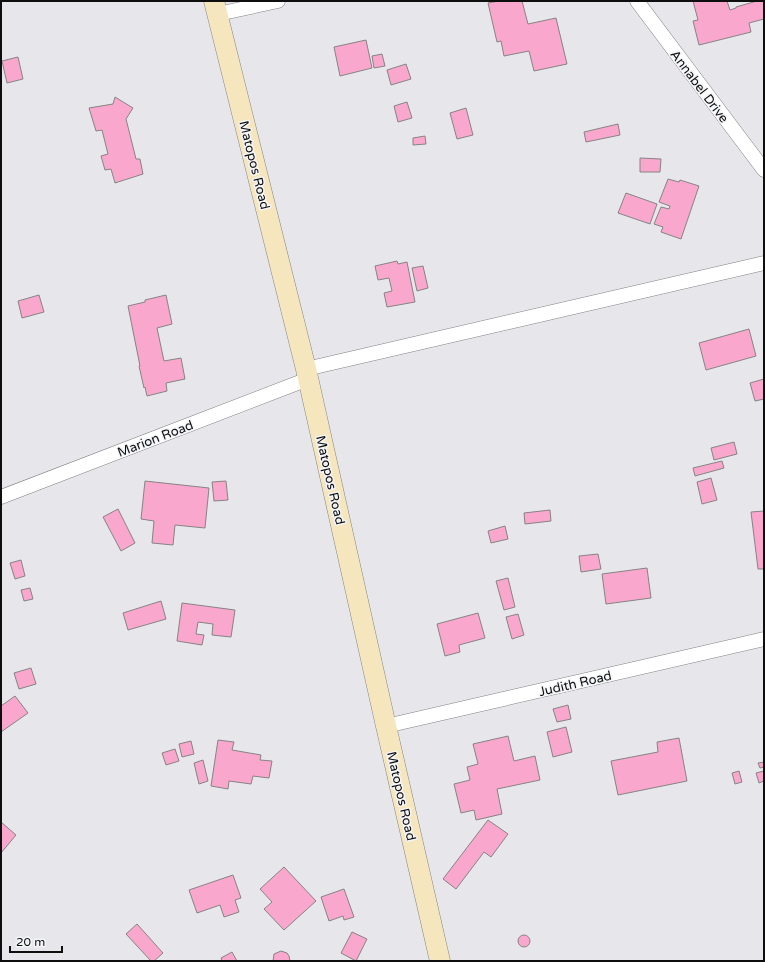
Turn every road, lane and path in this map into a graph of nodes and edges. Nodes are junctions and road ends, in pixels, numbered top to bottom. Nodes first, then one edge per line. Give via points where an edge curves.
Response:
1 (278, 1) edge
2 (637, 1) edge
3 (216, 8) edge
4 (764, 170) edge
5 (764, 263) edge
6 (307, 374) junction
7 (1, 497) edge
8 (764, 639) edge
9 (386, 726) junction
10 (440, 961) edge

1 - 3 street
2 - 4 street, Annabel Drive
3 - 6 main road, Matopos Road
5 - 6 street, Marion Road
6 - 7 street, Marion Road
6 - 9 main road, Matopos Road
8 - 9 street, Judith Road
9 - 10 main road, Matopos Road

